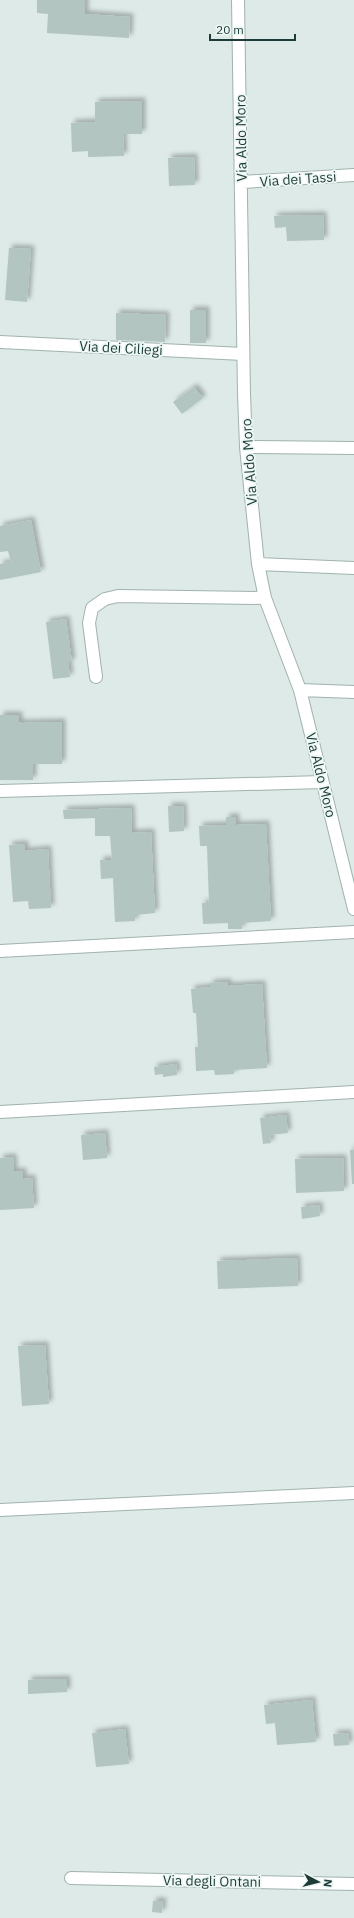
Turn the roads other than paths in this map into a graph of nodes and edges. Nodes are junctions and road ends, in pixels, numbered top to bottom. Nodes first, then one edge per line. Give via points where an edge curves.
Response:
1 (238, 0) edge
2 (354, 175) edge
3 (242, 182) junction
4 (0, 342) edge
5 (243, 354) junction
6 (246, 447) junction
7 (354, 448) edge
8 (258, 564) junction
9 (354, 568) edge
10 (265, 598) junction
11 (96, 677) dead end
12 (300, 690) junction
13 (354, 692) edge
14 (322, 782) junction
15 (0, 791) edge
16 (350, 876) edge
17 (354, 909) edge
18 (354, 932) edge
19 (0, 951) edge
20 (354, 1092) edge
21 (0, 1112) edge
22 (354, 1493) edge
23 (0, 1510) edge
24 (71, 1878) dead end
25 (354, 1884) edge

1 - 3 street, Via Aldo Moro
2 - 3 street, Via dei Tassi
3 - 5 street, Via Aldo Moro
4 - 5 street, Via dei Ciliegi
5 - 6 street, Via Aldo Moro
6 - 7 street
6 - 8 street, Via Aldo Moro
8 - 9 street
8 - 10 street, Via Aldo Moro
10 - 11 street via 118,596 105,599 92,608 89,624
10 - 12 street, Via Aldo Moro
12 - 13 street
12 - 14 street, Via Aldo Moro
14 - 15 street
14 - 16 street, Via Aldo Moro
16 - 17 street, Via Aldo Moro
18 - 19 street
20 - 21 street
22 - 23 street
24 - 25 street, Via degli Ontani

